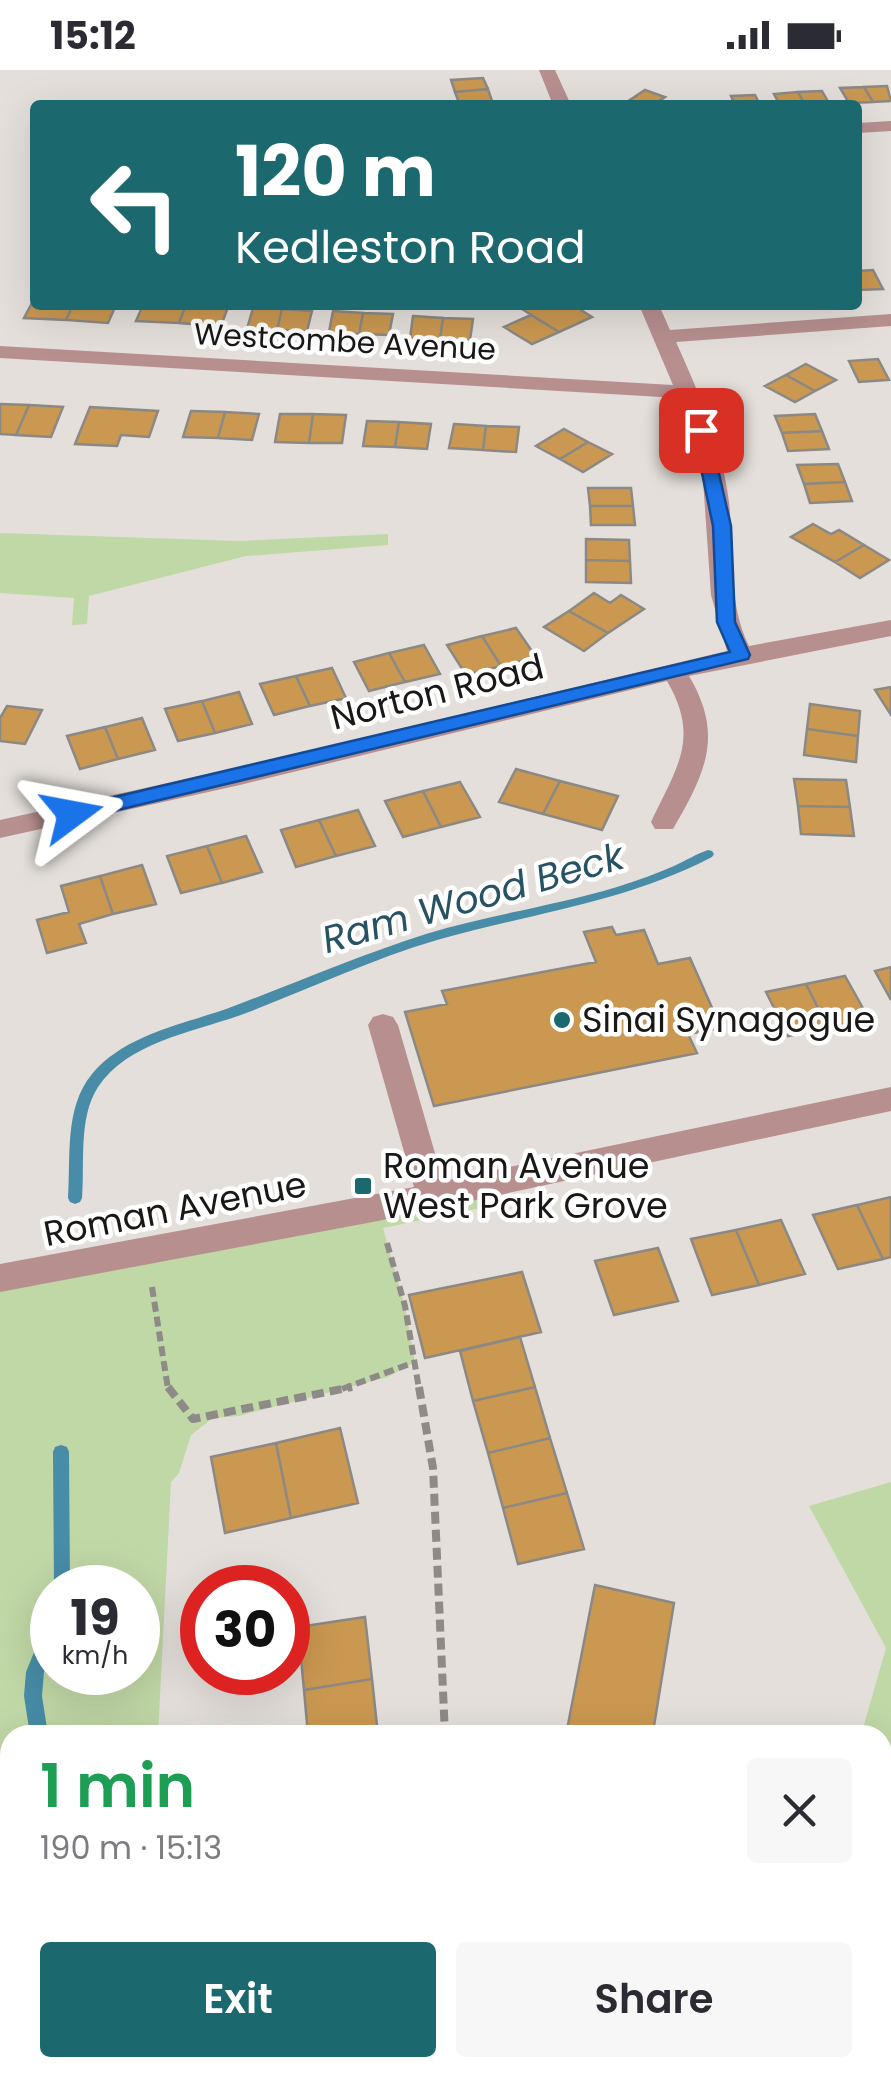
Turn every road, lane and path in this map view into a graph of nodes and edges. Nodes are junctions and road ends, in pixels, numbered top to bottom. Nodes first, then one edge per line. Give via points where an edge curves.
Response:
1 (547, 70) edge
2 (560, 100) edge
3 (891, 126) edge
4 (862, 128) edge
5 (651, 310) edge
6 (891, 320) edge
7 (663, 337) junction
8 (0, 352) edge
9 (686, 392) junction
10 (891, 628) edge
11 (741, 655) junction
12 (674, 671) junction
13 (664, 822) dead end
14 (2, 829) edge
15 (0, 858) edge
16 (383, 1026) dead end
17 (891, 1098) edge
18 (432, 1196) junction
19 (378, 1208) junction
20 (147, 1252) junction
21 (0, 1278) edge
22 (415, 1362) junction
23 (445, 1725) edge

1 - 2 street
3 - 4 street
5 - 7 street
6 - 7 street
7 - 9 street
8 - 9 street, Westcombe Avenue
9 - 11 street via 714,478 726,622
10 - 11 street, Norton Road
11 - 12 street, Norton Road
12 - 13 street via 693,700 701,737
12 - 14 street, Norton Road
14 - 15 street
16 - 18 street
17 - 18 street, Roman Avenue
18 - 19 street, Roman Avenue
19 - 20 street, Roman Avenue
19 - 22 path
20 - 21 street, Roman Avenue
20 - 22 path via 168,1389 192,1419 240,1416 350,1388
22 - 23 path via 433,1468

